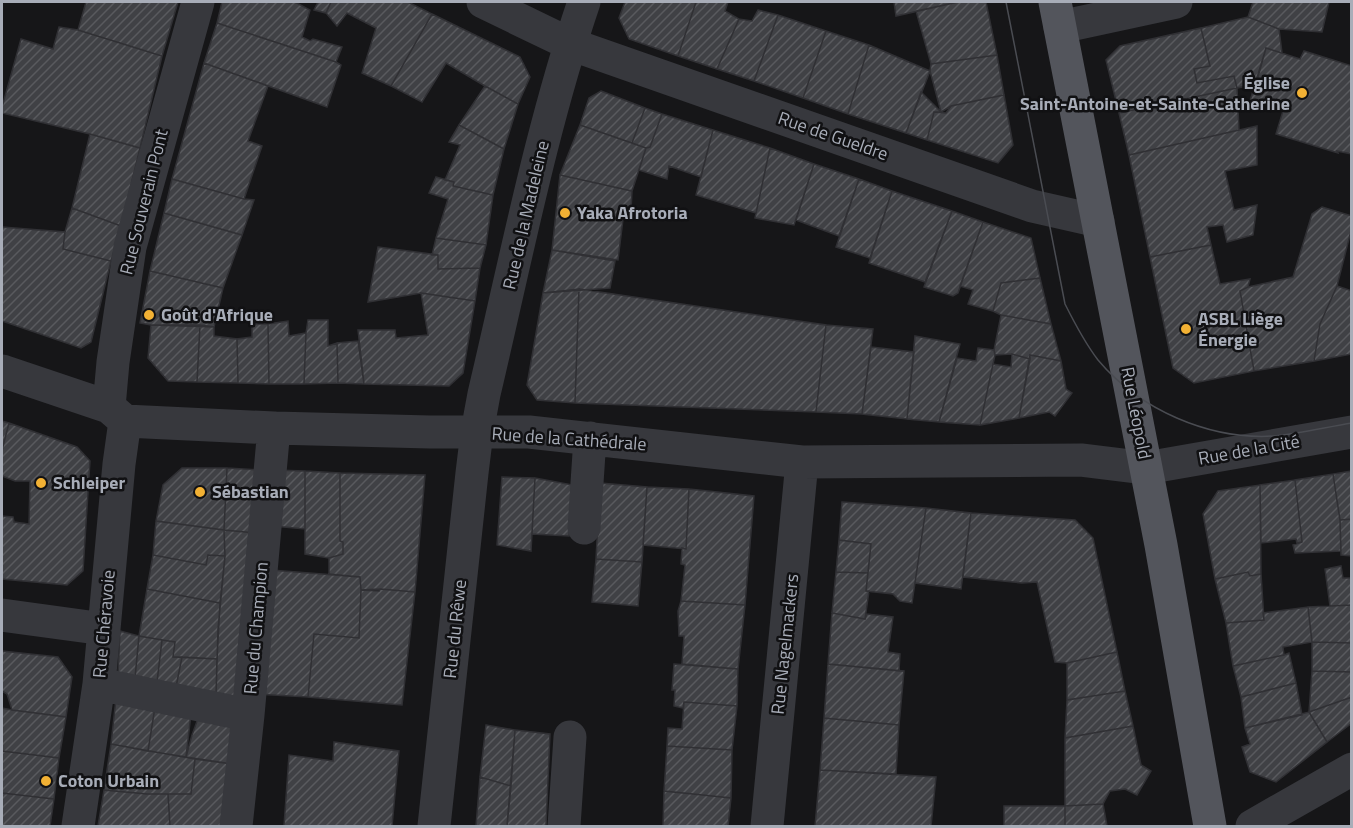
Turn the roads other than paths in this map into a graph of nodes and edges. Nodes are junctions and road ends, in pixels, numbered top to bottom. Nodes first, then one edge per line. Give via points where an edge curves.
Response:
1 (198, 2) edge
2 (483, 2) edge
3 (584, 2) edge
4 (1176, 2) edge
5 (1058, 14) edge
6 (570, 44) junction
7 (1098, 221) junction
8 (2, 371) edge
9 (117, 414) junction
10 (274, 428) junction
11 (477, 432) junction
12 (1352, 432) edge
13 (590, 438) junction
14 (802, 462) junction
15 (1146, 468) junction
16 (584, 528) dead end
17 (2, 615) edge
18 (104, 629) junction
19 (99, 684) junction
20 (248, 715) junction
21 (570, 737) dead end
22 (1352, 769) edge
23 (1264, 820) edge
24 (78, 826) edge
25 (236, 826) edge
26 (434, 826) edge
27 (564, 826) edge
28 (767, 826) edge
29 (1210, 826) edge

1 - 9 street, Rue Souverain Pont via 130,247 113,362
2 - 6 street, Rue de Gueldre
3 - 6 street, Rue de la Madeleine
4 - 5 street
5 - 7 main road, Rue Léopold
6 - 7 street, Rue de Gueldre via 1032,206
6 - 11 street, Rue de la Madeleine via 536,170
7 - 15 main road, Rue Léopold
8 - 9 street, Rue de la Cathédrale
9 - 10 street, Rue de la Cathédrale
9 - 18 street, Rue Chéravoie via 118,464
10 - 11 street, Rue de la Cathédrale
10 - 20 street, Rue du Champion
11 - 13 street, Rue de la Cathédrale
11 - 26 street, Rue du Rêwe
12 - 15 street, Rue de la Cité
13 - 14 street, Rue de la Cathédrale
13 - 16 street
14 - 15 street, Rue de la Cathédrale via 1081,460
14 - 28 street, Rue Nagelmackers
15 - 29 main road, Rue Léopold
17 - 18 street
18 - 19 street, Rue Chéravoie
19 - 20 street
19 - 24 street, Rue Chéravoie
20 - 25 street, Rue du Champion
21 - 27 street
22 - 23 street

